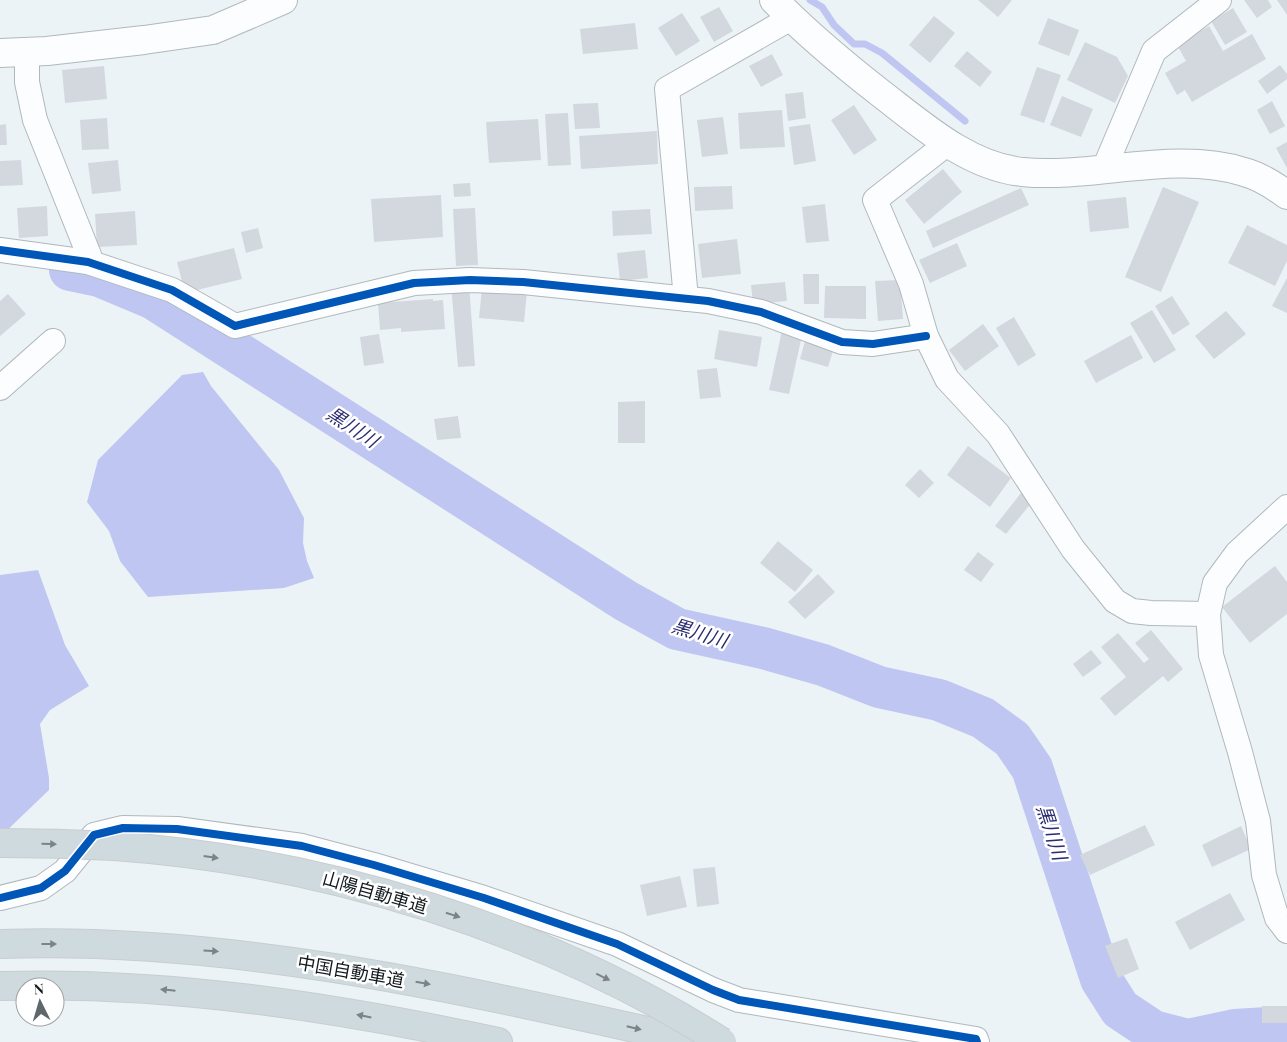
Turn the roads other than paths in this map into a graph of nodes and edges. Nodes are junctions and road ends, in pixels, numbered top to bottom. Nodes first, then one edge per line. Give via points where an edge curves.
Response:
1 (283, 0) edge
2 (1219, 0) edge
3 (782, 9) edge
4 (27, 52) junction
5 (0, 53) edge
6 (948, 143) junction
7 (1104, 169) junction
8 (1287, 195) edge
9 (0, 250) edge
10 (88, 262) junction
11 (686, 300) junction
12 (926, 336) junction
13 (53, 341) dead end
14 (0, 388) edge
15 (1287, 507) edge
16 (1208, 614) junction
17 (0, 843) edge
18 (0, 898) edge
19 (1287, 930) edge
20 (0, 944) edge
21 (0, 986) edge
22 (498, 1042) edge
23 (697, 1042) edge
24 (722, 1042) edge
25 (977, 1042) edge

1 - 4 street via 213,30
2 - 7 street via 1154,51
3 - 6 street via 844,64
3 - 11 street via 667,89
4 - 5 street
4 - 10 street via 27,82 35,120 89,255
6 - 7 street via 987,164 1021,172
6 - 12 street via 875,200 911,284
7 - 8 street via 1211,164 1245,172
9 - 10 street
10 - 11 street via 172,290 235,326 414,283 522,282
11 - 12 street via 761,312 842,342 873,344
12 - 16 street via 947,379 998,434 1073,549 1115,601 1132,611
13 - 14 street
15 - 16 street via 1237,553 1215,583
16 - 19 street via 1211,655 1258,821 1264,875 1277,918
17 -> 24 highway, 山陽自動車道, bridge via 115,846 212,857 315,876 405,899 482,925 563,958 642,996
18 - 25 street via 41,888 65,871 94,835 123,828 177,829 302,846 484,898 617,944 740,1000 976,1038
20 -> 23 highway, 中国自動車道 via 107,944 228,952 462,990
22 -> 21 highway via 299,1004 153,989

